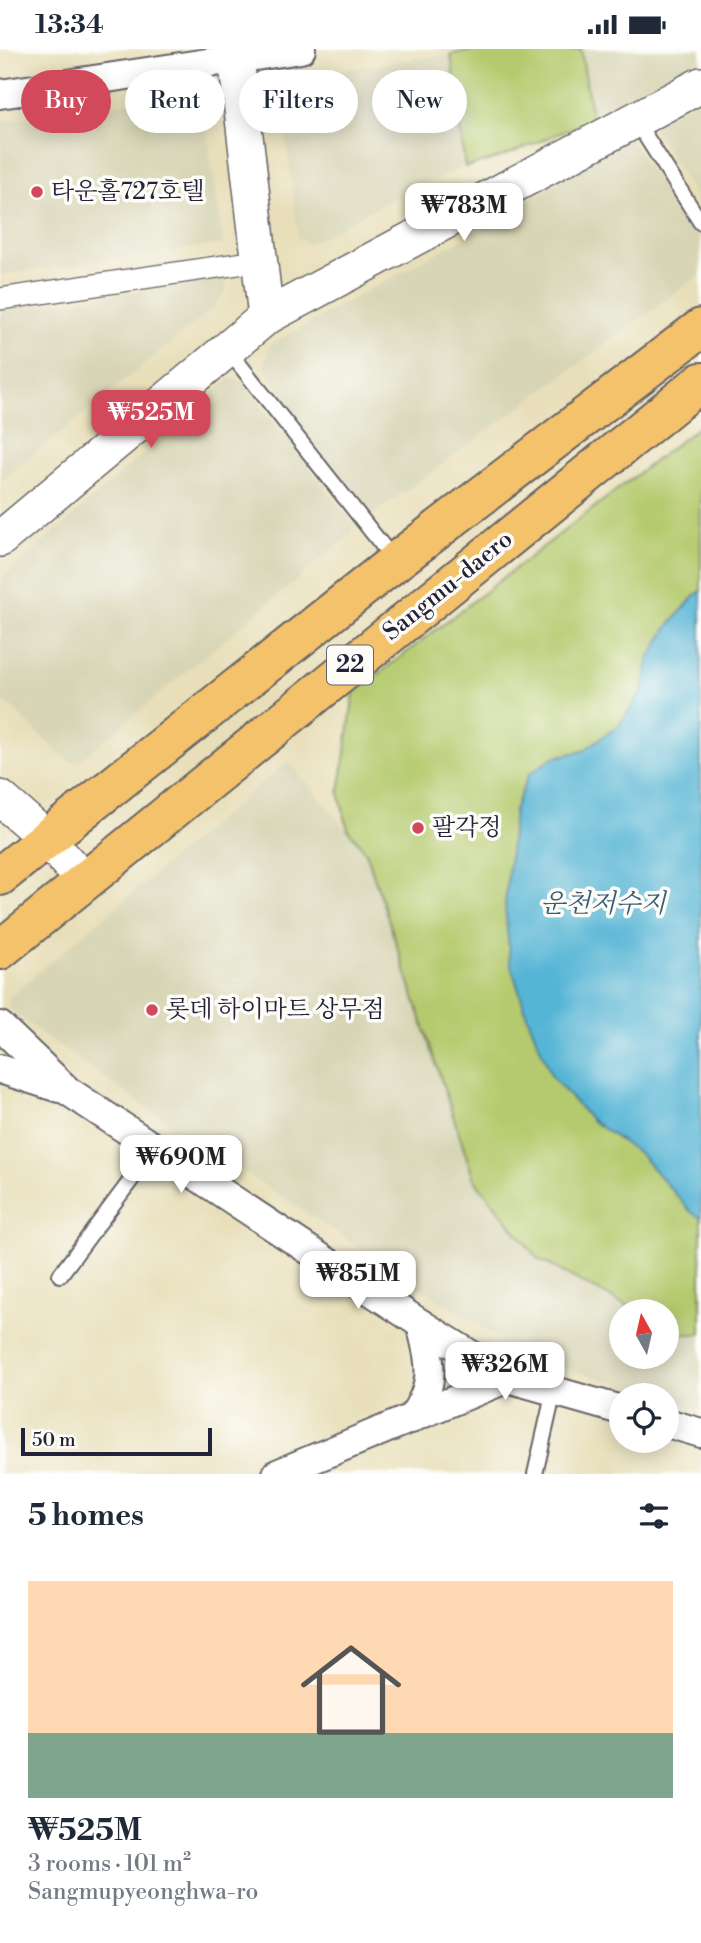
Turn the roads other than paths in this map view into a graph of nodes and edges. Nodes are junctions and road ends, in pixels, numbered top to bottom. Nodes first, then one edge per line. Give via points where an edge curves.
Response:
1 (301, 49) edge
2 (236, 54) edge
3 (701, 85) edge
4 (0, 94) edge
5 (636, 119) junction
6 (701, 223) edge
7 (258, 261) junction
8 (0, 299) edge
9 (266, 317) junction
10 (701, 328) edge
11 (228, 350) junction
12 (701, 382) edge
13 (0, 539) edge
14 (395, 562) junction
15 (0, 798) edge
16 (45, 837) junction
17 (0, 876) edge
18 (84, 881) junction
19 (0, 950) edge
20 (0, 1026) edge
21 (0, 1069) edge
22 (68, 1091) junction
23 (155, 1148) junction
24 (60, 1275) dead end
25 (421, 1324) junction
26 (508, 1378) junction
27 (554, 1391) junction
28 (609, 1407) edge
29 (411, 1419) junction
30 (679, 1427) edge
31 (701, 1433) edge
32 (277, 1474) edge
33 (536, 1474) edge

1 - 2 street
2 - 4 street
2 - 7 street
3 - 5 street
5 - 6 lane
5 - 9 street
7 - 8 street
7 - 9 street
9 - 11 street
10 - 14 main road, Sangmu-daero / 22
11 - 13 street
11 - 14 lane
12 - 18 main road, Sangmu-daero / 22
14 - 16 main road, Sangmu-daero / 22
15 - 16 street
16 - 17 main road, Sangmu-daero / 22
16 - 18 street
18 - 19 main road, Sangmu-daero / 22
20 - 22 street
21 - 22 street
22 - 23 street
23 - 24 lane
23 - 25 street
25 - 26 street
25 - 29 street via 430,1372 425,1399
26 - 27 street
26 - 29 street
27 - 28 street
27 - 33 lane
29 - 32 street
30 - 31 street

